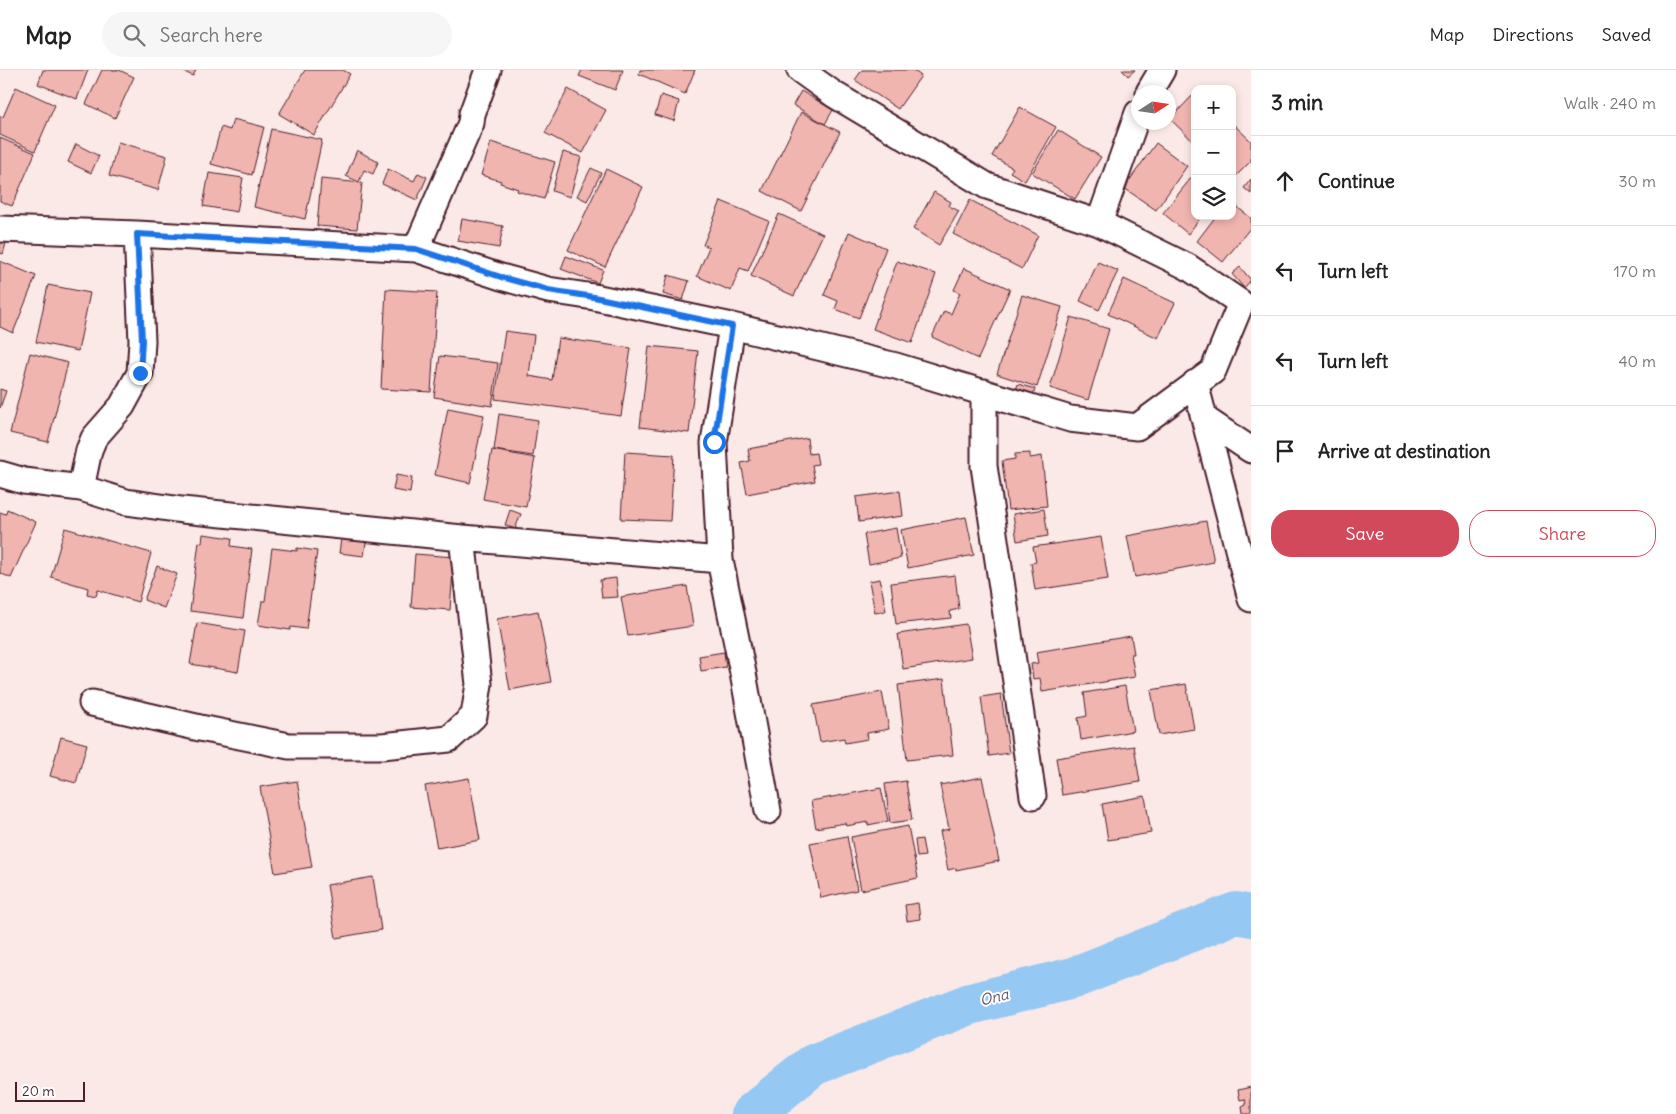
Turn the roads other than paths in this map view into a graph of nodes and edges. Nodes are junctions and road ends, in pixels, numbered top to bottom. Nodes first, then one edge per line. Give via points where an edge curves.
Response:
1 (488, 70) edge
2 (800, 70) edge
3 (1162, 70) edge
4 (1153, 85) edge
5 (1132, 130) edge
6 (1099, 224) junction
7 (0, 229) edge
8 (137, 234) junction
9 (416, 249) junction
10 (1246, 301) edge
11 (732, 326) junction
12 (1195, 384) junction
13 (984, 392) junction
14 (1205, 419) junction
15 (1251, 450) edge
16 (0, 474) edge
17 (81, 488) junction
18 (462, 538) junction
19 (720, 560) junction
20 (1251, 599) edge
21 (92, 702) dead end
22 (1033, 796) dead end
23 (768, 812) dead end

1 - 9 street via 471,123
2 - 6 street via 834,95 987,186
3 - 4 street
5 - 6 street
6 - 10 street via 1188,267
7 - 8 street
8 - 9 street
8 - 17 street via 142,341 140,373 122,406 94,438
9 - 11 street via 548,290
10 - 12 street via 1213,371
11 - 13 street via 896,366
11 - 19 street via 714,442
12 - 13 street via 1137,427 1070,419
12 - 14 street
13 - 22 street via 984,466
14 - 15 street
14 - 20 street
16 - 17 street via 24,481
17 - 18 street via 126,502 182,510
18 - 19 street
18 - 21 street via 479,684 474,716 448,739 382,746 289,746
19 - 23 street

